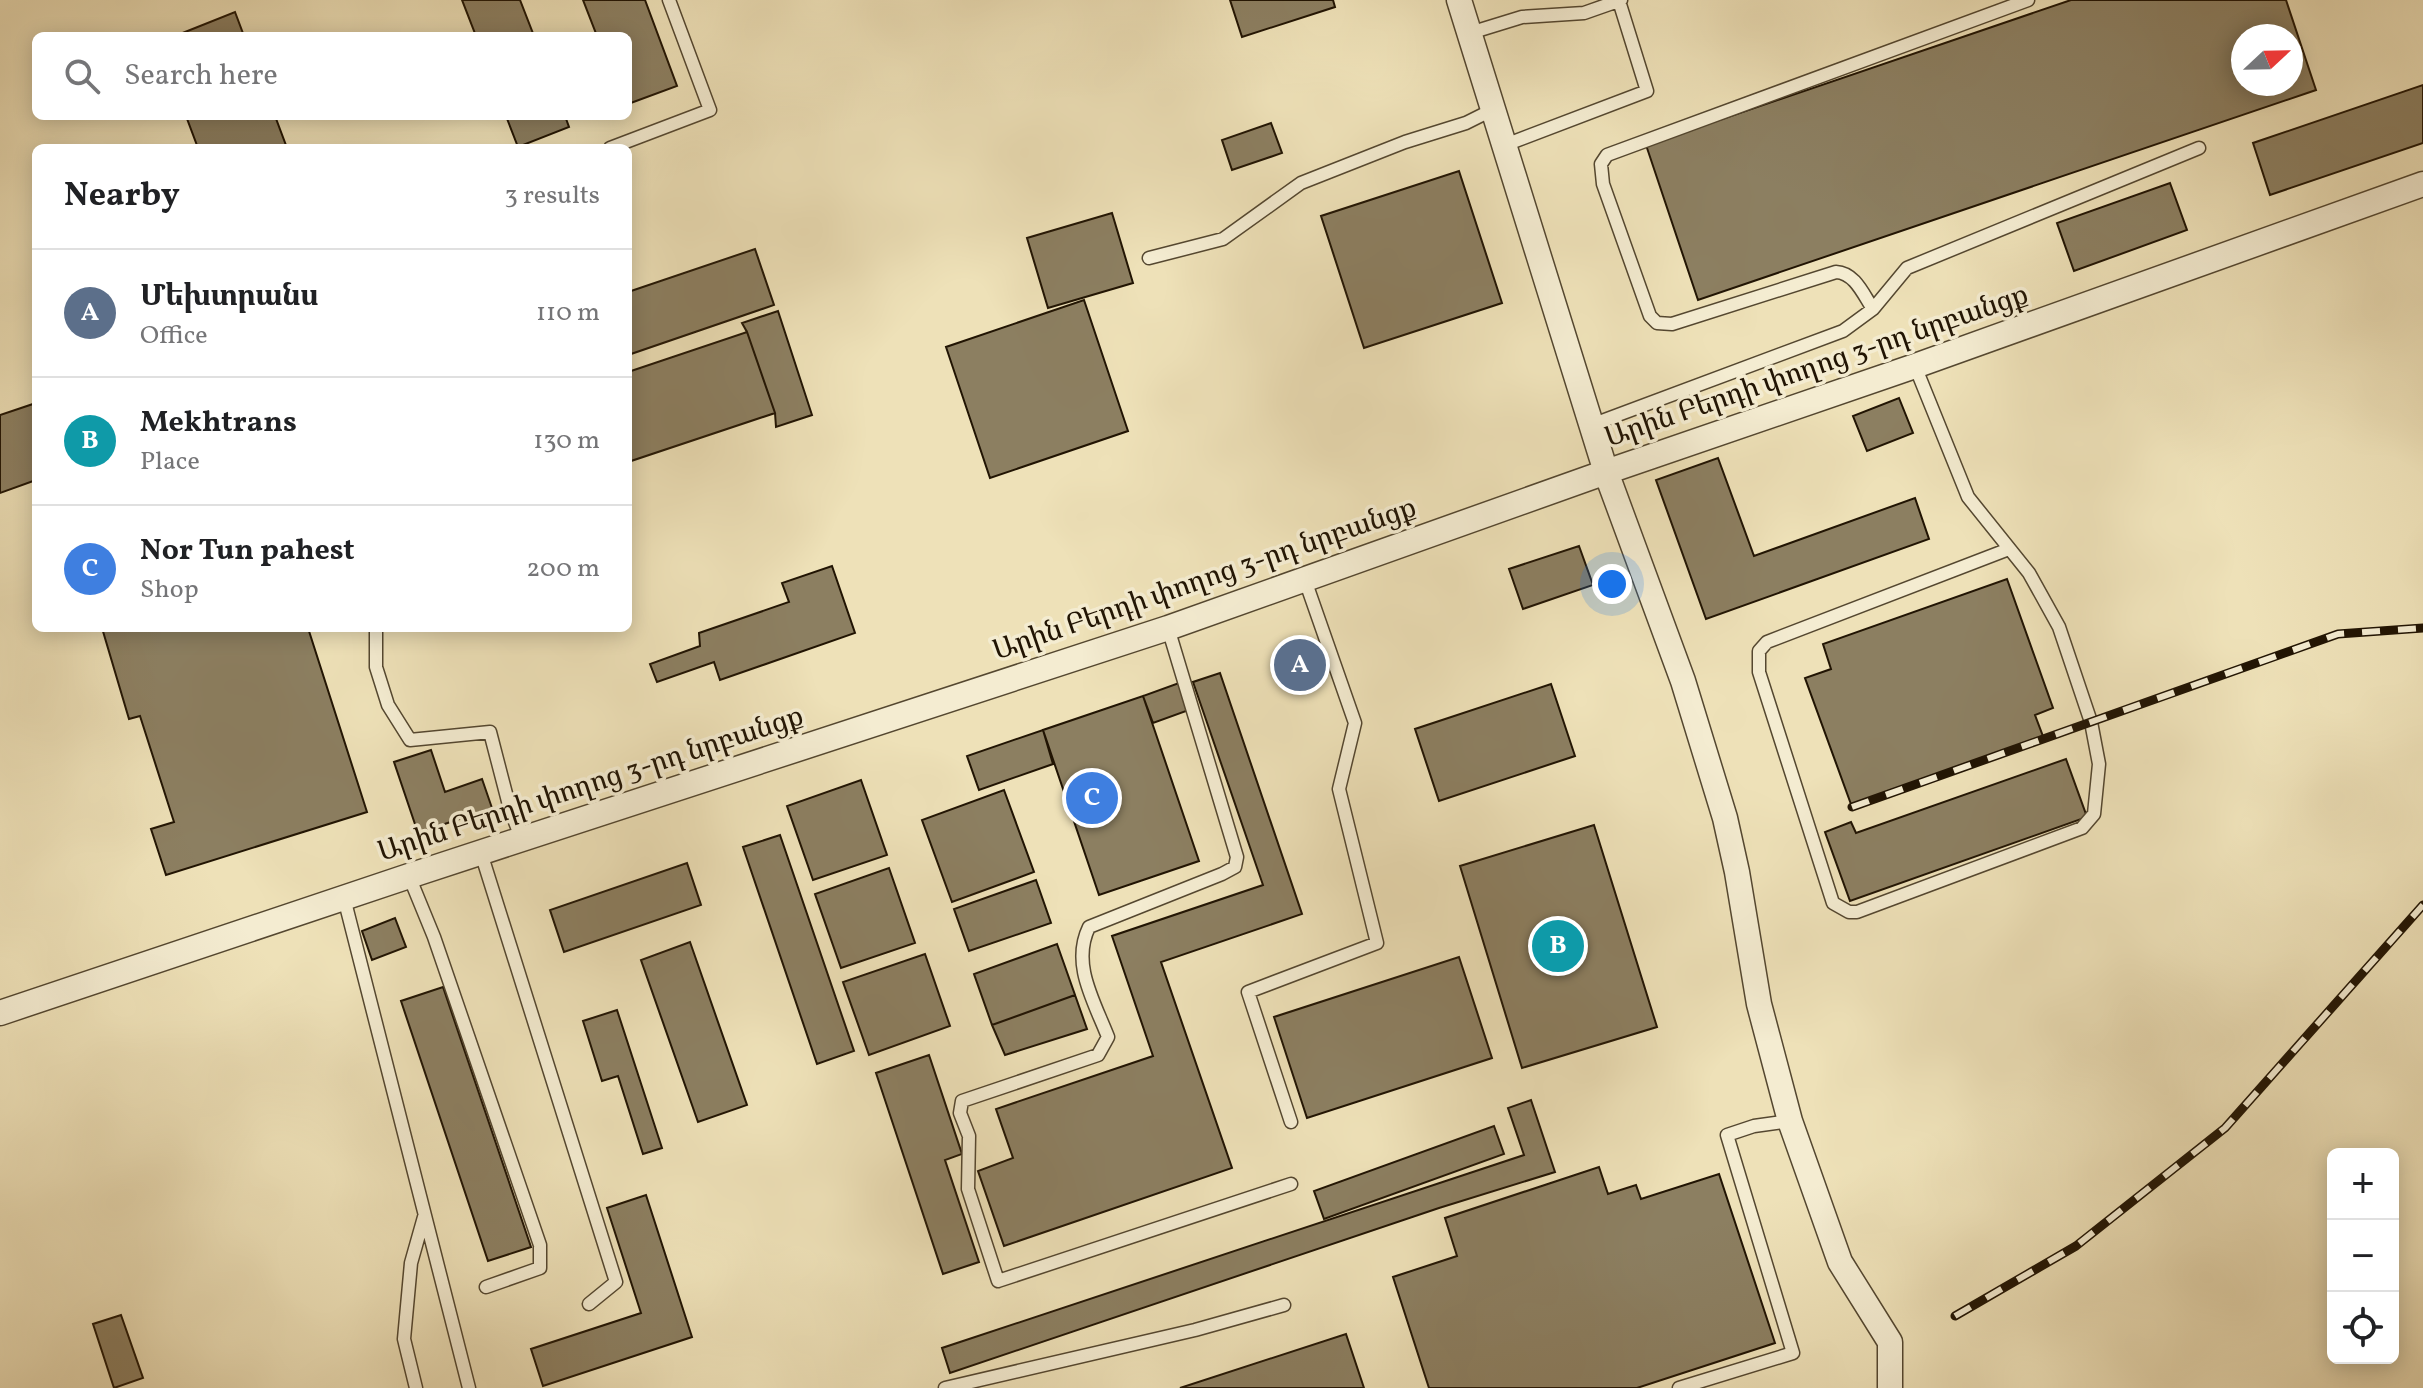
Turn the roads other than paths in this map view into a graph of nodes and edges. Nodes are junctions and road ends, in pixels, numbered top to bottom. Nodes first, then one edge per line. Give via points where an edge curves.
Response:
1 (669, 0) edge
2 (1459, 0) edge
3 (1620, 0) edge
4 (2028, 0) edge
5 (1470, 33) junction
6 (1494, 109) junction
7 (621, 144) edge
8 (1505, 145) junction
9 (2199, 148) dead end
10 (2423, 184) edge
11 (1149, 258) dead end
12 (1873, 309) junction
13 (1915, 366) junction
14 (1591, 425) junction
15 (1606, 472) junction
16 (2009, 549) junction
17 (1305, 580) junction
18 (1168, 628) junction
19 (376, 632) edge
20 (522, 840) junction
21 (481, 853) junction
22 (409, 876) junction
23 (344, 898) junction
24 (0, 1013) edge
25 (1790, 1121) junction
26 (1291, 1122) dead end
27 (1291, 1184) dead end
28 (425, 1214) junction
29 (486, 1287) dead end
30 (589, 1304) dead end
31 (1284, 1305) dead end
32 (416, 1388) edge
33 (469, 1388) edge
34 (945, 1388) edge
35 (1679, 1388) edge
36 (1890, 1388) edge

1 - 7 lane via 710,110
2 - 5 street
3 - 5 lane via 1584,13 1522,17
3 - 8 lane via 1647,91
4 - 12 lane via 1607,155 1601,164 1603,184 1657,323 1672,324 1836,272 1852,278
5 - 6 street
6 - 8 street
6 - 11 lane via 1301,183 1223,239
8 - 14 street
9 - 12 lane via 1907,268
10 - 13 street, Արին Բերդի փողոց 3-րդ նրբանցք
12 - 14 lane via 1843,331
13 - 15 street, Արին Բերդի փողոց 3-րդ նրբանցք
13 - 16 lane via 1968,497
14 - 15 street
15 - 17 street, Արին Բերդի փողոց 3-րդ նրբանցք
15 - 25 street via 1683,681 1725,818 1759,1004
16 - 16 lane via 2059,627 2091,722 2099,764 2094,814 2082,828 1849,912 1833,903 1759,672 1759,651 1767,642
17 - 18 street, Արին Բերդի փողոց 3-րդ նրբանցք
17 - 26 lane via 1355,723 1339,789 1377,943 1248,992
18 - 20 street, Արին Բերդի փողոց 3-րդ նրբանցք
18 - 27 lane via 1237,857 1235,867 1089,927 1081,965 1108,1037 1098,1055 962,1101 960,1113 969,1136 968,1189 998,1281
19 - 20 lane via 376,667 388,705 410,740 490,732
20 - 21 street, Արին Բերդի փողոց 3-րդ նրբանցք
21 - 22 street, Արին Բերդի փողոց 3-րդ նրբանցք
21 - 30 lane via 616,1282
22 - 23 street, Արին Բերդի փողոց 3-րդ նրբանցք
22 - 29 lane via 540,1245 540,1268
23 - 24 street, Արին Բերդի փողոց 3-րդ նրբանցք
23 - 28 lane
25 - 35 lane via 1727,1135 1793,1353
25 - 36 street via 1840,1262 1890,1342
28 - 32 lane via 411,1263 404,1339
28 - 33 lane
31 - 34 lane

